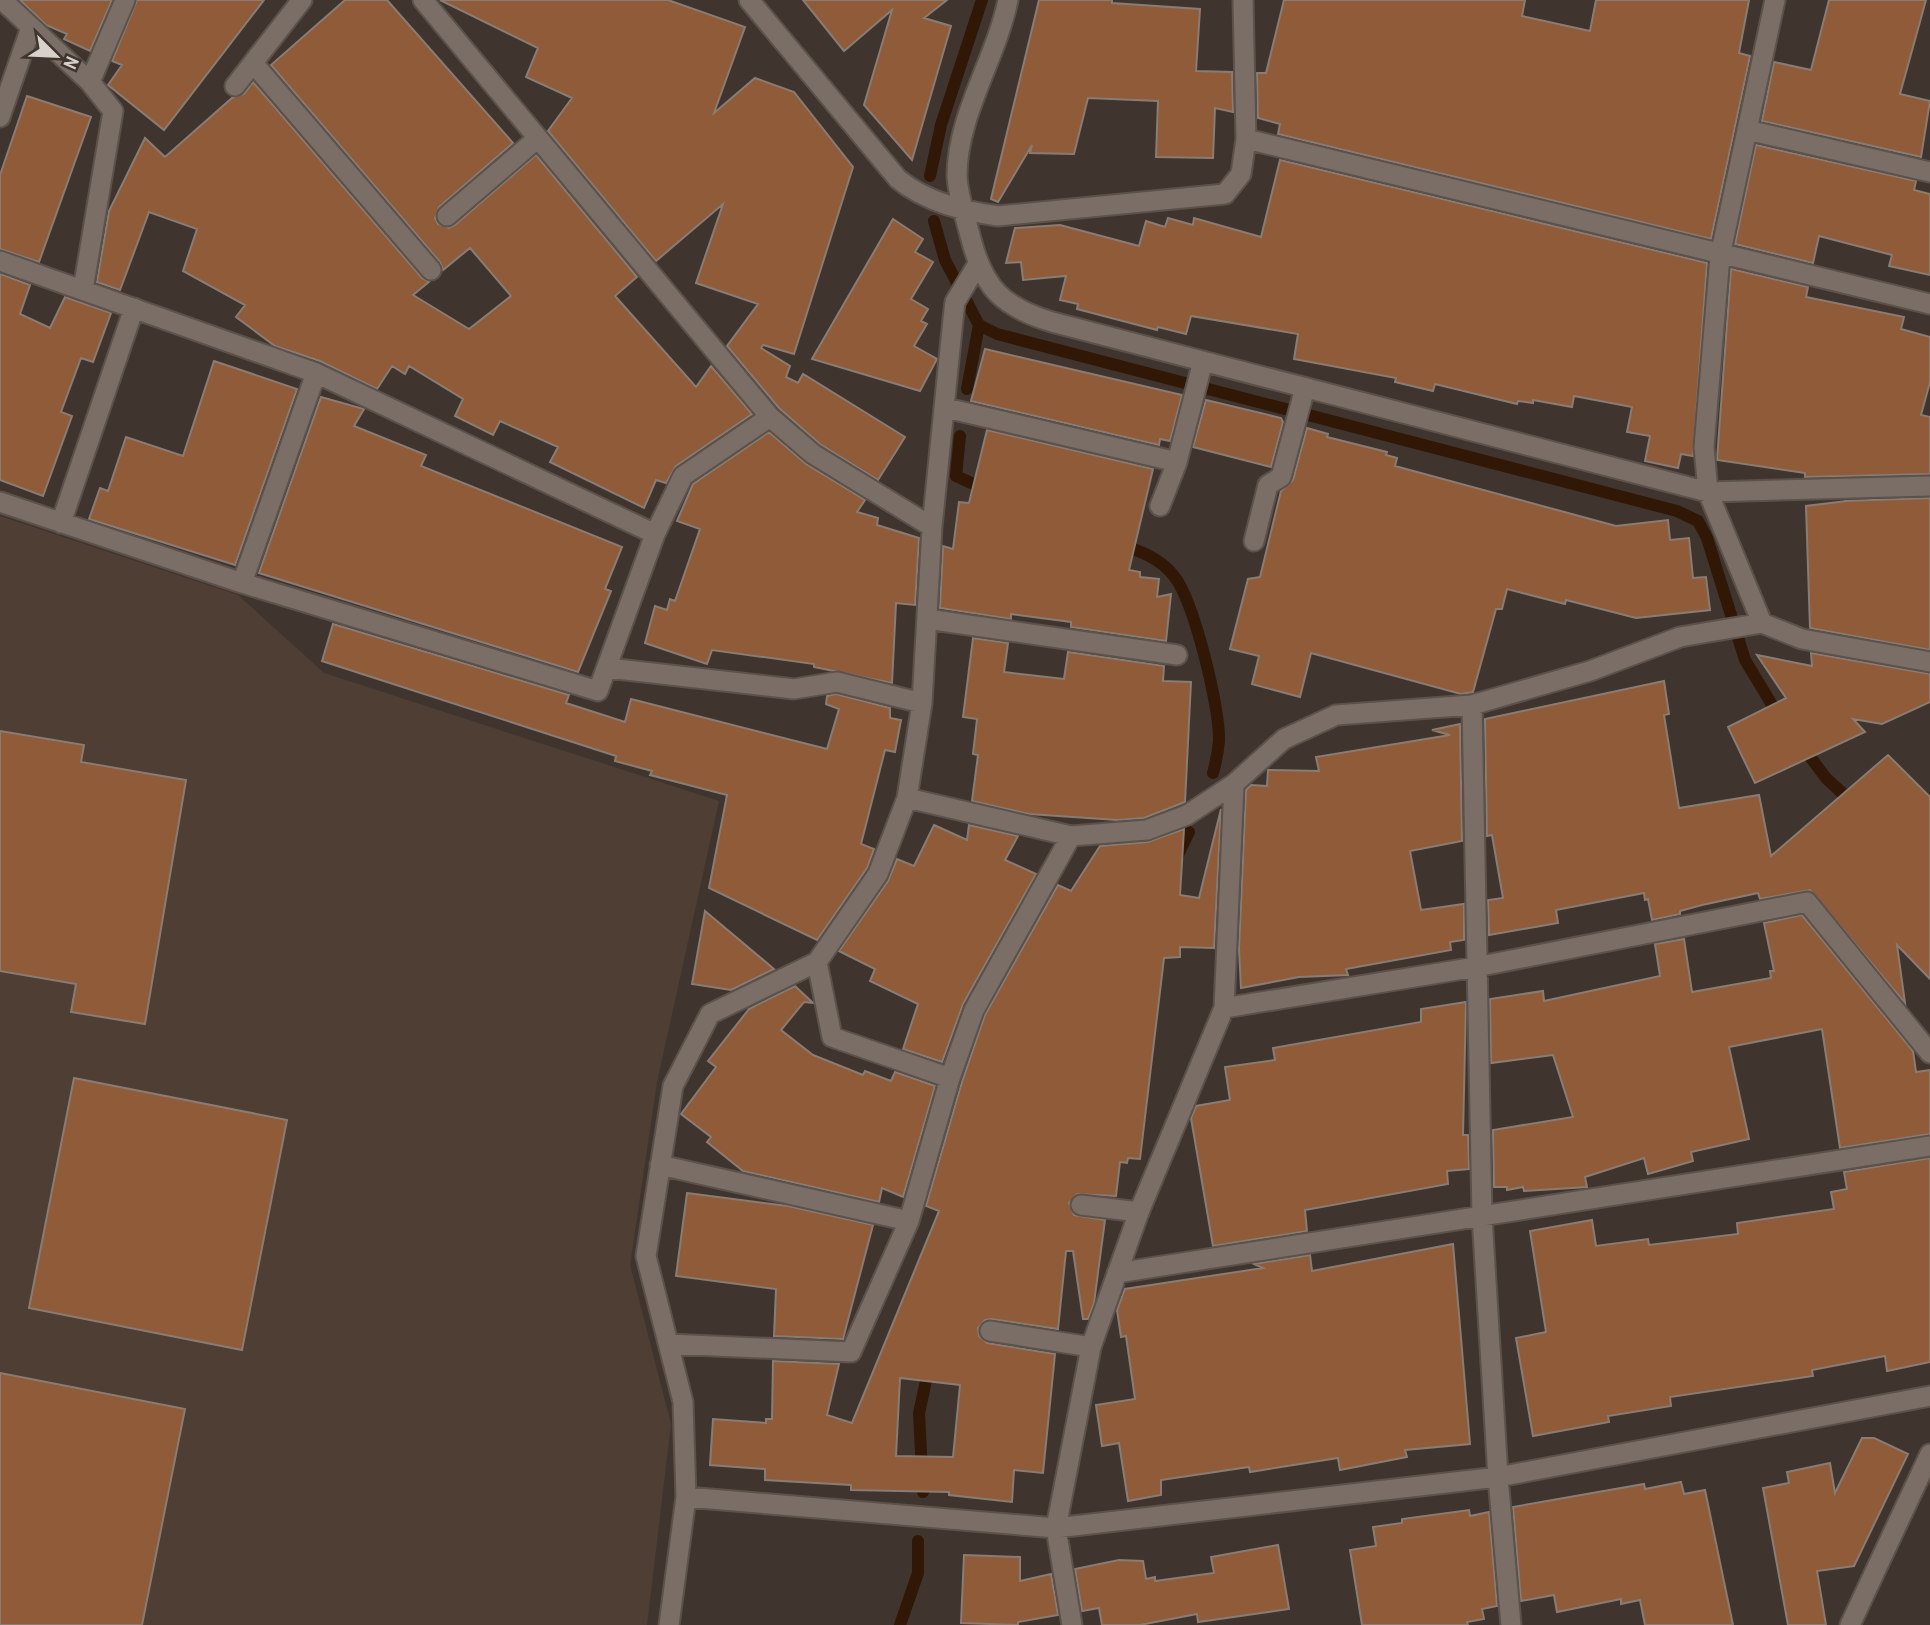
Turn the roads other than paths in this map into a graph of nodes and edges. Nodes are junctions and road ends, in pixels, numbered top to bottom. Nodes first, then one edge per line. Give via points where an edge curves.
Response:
1 (2, 0) edge
2 (125, 0) edge
3 (302, 0) edge
4 (424, 0) edge
5 (749, 0) edge
6 (1008, 0) edge
7 (1243, 0) edge
8 (1775, 0) edge
9 (31, 27) junction
10 (253, 63) junction
11 (90, 82) junction
12 (235, 86) dead end
13 (0, 117) edge
14 (1747, 130) junction
15 (538, 138) junction
16 (1246, 139) junction
17 (1930, 172) edge
18 (964, 210) junction
19 (447, 216) dead end
20 (1720, 256) junction
21 (0, 261) edge
22 (431, 270) dead end
23 (974, 272) junction
24 (83, 290) junction
25 (1930, 304) edge
26 (134, 308) junction
27 (1201, 368) junction
28 (316, 373) junction
29 (1304, 395) junction
30 (946, 408) junction
31 (770, 416) junction
32 (1177, 462) junction
33 (1930, 486) edge
34 (1709, 492) junction
35 (0, 502) edge
36 (1160, 506) dead end
37 (61, 523) junction
38 (932, 527) junction
39 (654, 534) junction
40 (1254, 541) dead end
41 (242, 583) junction
42 (927, 619) junction
43 (1755, 626) junction
44 (1177, 655) dead end
45 (1930, 662) edge
46 (608, 668) junction
47 (922, 703) junction
48 (1472, 705) junction
49 (1234, 784) junction
50 (907, 798) junction
51 (1071, 836) junction
52 (817, 962) junction
53 (1476, 967) junction
54 (1224, 1008) junction
55 (1930, 1054) edge
56 (950, 1078) junction
57 (1930, 1146) edge
58 (660, 1165) junction
59 (1081, 1205) dead end
60 (1139, 1212) junction
61 (1482, 1216) junction
62 (909, 1221) junction
63 (1117, 1273) junction
64 (990, 1331) dead end
65 (669, 1344) junction
66 (1091, 1347) junction
67 (1930, 1396) edge
68 (1930, 1454) edge
69 (1498, 1477) junction
70 (686, 1497) junction
71 (1056, 1528) junction
72 (669, 1625) edge
73 (1072, 1625) edge
74 (1511, 1625) edge
75 (1850, 1625) edge

1 - 9 street
2 - 11 street
3 - 10 street
4 - 15 street
5 - 18 street via 898,179 920,194
6 - 18 street via 963,134 957,179
7 - 16 street
8 - 14 street
9 - 11 street
9 - 13 street
10 - 12 street
10 - 22 street
11 - 24 street via 113,111
14 - 17 street
14 - 20 street
15 - 19 street
15 - 31 street
16 - 18 street via 1241,174 1225,194 998,216
16 - 20 street
18 - 23 street
20 - 25 street
20 - 34 street via 1704,447
21 - 24 street
23 - 27 street via 1006,303 1027,314
23 - 30 street via 955,302
24 - 26 street
26 - 28 street
26 - 37 street
27 - 29 street
27 - 32 street
28 - 39 street
28 - 41 street
29 - 34 street
29 - 40 street via 1281,477 1268,485
30 - 32 street
30 - 38 street
31 - 38 street via 813,454
31 - 39 street via 683,476
32 - 36 street
33 - 34 street
34 - 43 street
35 - 37 street
37 - 41 street
38 - 42 street
39 - 46 street
41 - 46 street via 598,691
42 - 44 street
42 - 47 street
43 - 45 street
43 - 48 street via 1680,637 1590,671
46 - 47 street via 793,689 836,682
47 - 50 street
48 - 49 street via 1336,715 1284,739
48 - 53 street
49 - 51 street via 1187,815 1147,831
49 - 54 street
50 - 51 street
50 - 52 street via 878,874
51 - 56 street via 974,1010
52 - 56 street via 832,1037
52 - 58 street via 710,1014 673,1086
53 - 54 street
53 - 55 street via 1807,902
53 - 61 street
54 - 60 street
56 - 62 street
57 - 61 street
58 - 62 street
58 - 65 street via 646,1256
59 - 60 street
60 - 63 street
61 - 63 street
61 - 69 street
62 - 65 street via 851,1352
63 - 66 street
64 - 66 street
65 - 70 street via 683,1402
66 - 71 street
67 - 69 street
68 - 75 street
69 - 71 street
69 - 74 street
70 - 71 street
70 - 72 street
71 - 73 street

